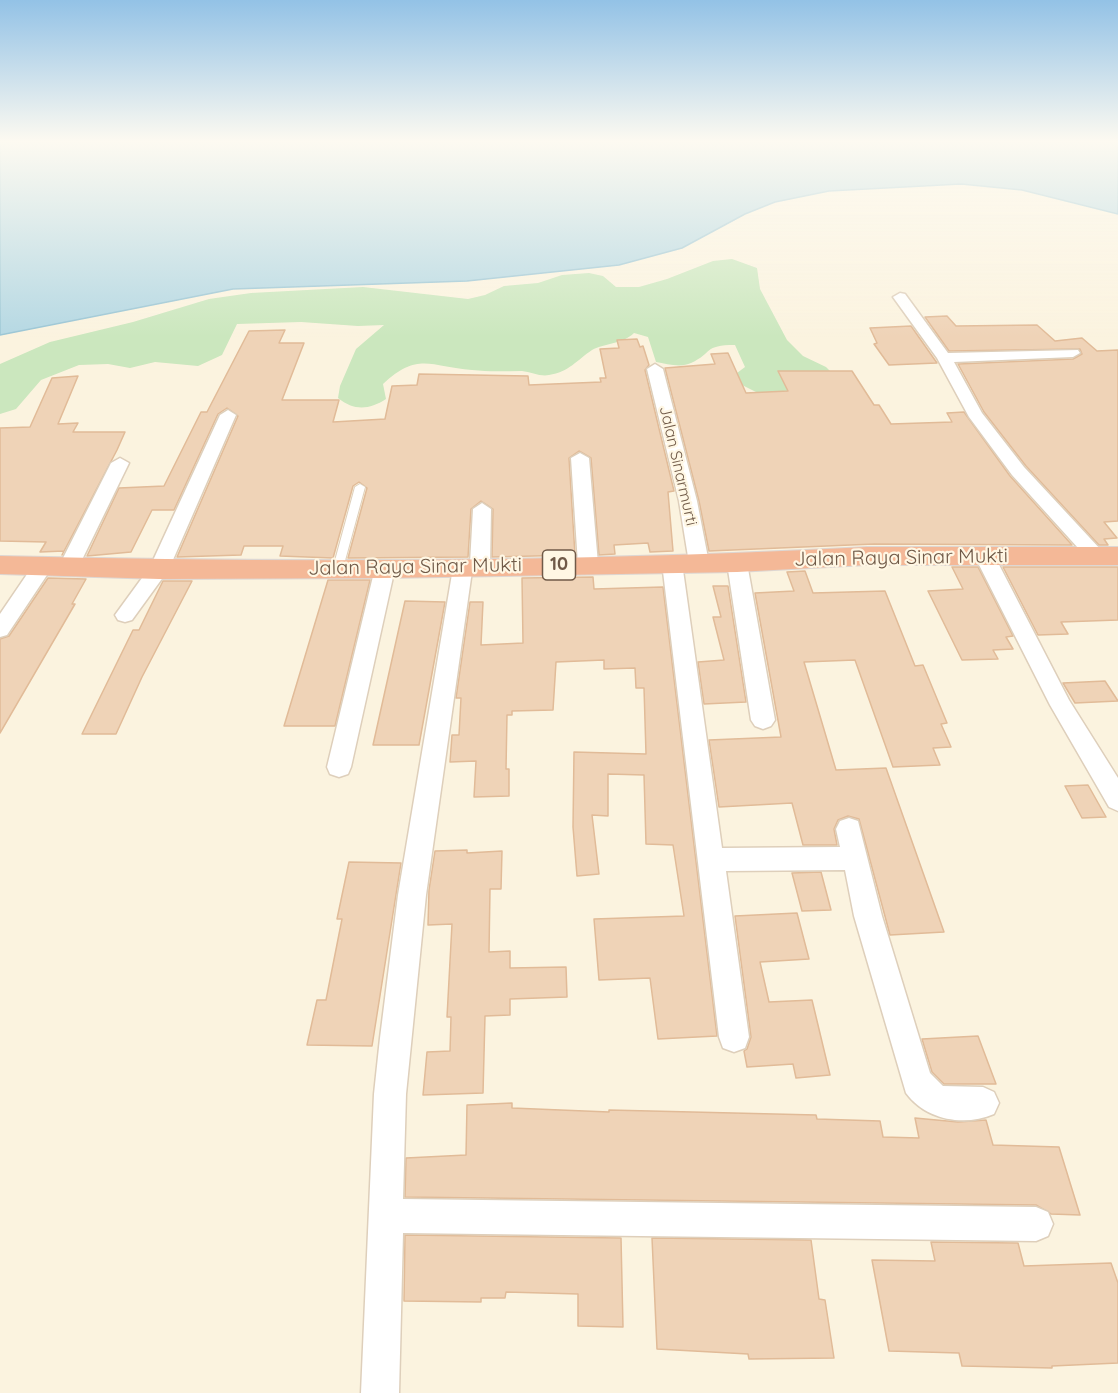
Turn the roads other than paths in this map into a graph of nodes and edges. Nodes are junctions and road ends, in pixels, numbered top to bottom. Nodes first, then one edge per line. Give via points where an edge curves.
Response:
1 (900, 297) dead end
2 (1073, 353) dead end
3 (944, 358) junction
4 (656, 369) dead end
5 (228, 415) dead end
6 (580, 458) dead end
7 (120, 463) dead end
8 (360, 487) dead end
9 (482, 509) dead end
10 (1107, 555) edge
11 (985, 557) junction
12 (737, 562) junction
13 (686, 563) junction
14 (588, 564) junction
15 (0, 565) edge
16 (56, 566) junction
17 (472, 567) junction
18 (338, 568) junction
19 (385, 568) junction
20 (159, 569) junction
21 (124, 615) dead end
22 (0, 630) edge
23 (763, 720) dead end
24 (339, 767) dead end
25 (1118, 800) edge
26 (849, 829) dead end
27 (854, 858) junction
28 (709, 860) junction
29 (734, 1037) dead end
30 (983, 1103) dead end
31 (387, 1216) junction
32 (1036, 1224) dead end
33 (380, 1393) edge

1 - 3 street
2 - 3 street
3 - 10 street via 975,414 1018,471
4 - 13 street, Jalan Sinarmurti via 688,501
5 - 20 street
6 - 14 street
7 - 16 street
8 - 18 lane
9 - 17 street
10 - 11 highway, Jalan Raya Sinar Mukti / 10
11 - 12 highway, Jalan Raya Sinar Mukti / 10 via 867,556
11 - 25 street via 1061,705
12 - 13 highway, Jalan Raya Sinar Mukti / 10
12 - 23 street
13 - 14 highway, Jalan Raya Sinar Mukti / 10
13 - 28 street, Jalan Sinarmurti
14 - 17 highway, Jalan Raya Sinar Mukti / 10
15 - 16 highway, Jalan Raya Sinar Mukti / 10
16 - 20 highway, Jalan Raya Sinar Mukti / 10
16 - 22 street
17 - 19 highway, Jalan Raya Sinar Mukti / 10
17 - 31 street via 412,895 390,1085
18 - 19 highway, Jalan Raya Sinar Mukti / 10
18 - 20 highway, Jalan Raya Sinar Mukti / 10
19 - 24 street
20 - 21 street
26 - 27 street
27 - 28 street
27 - 30 street via 917,1082 926,1096 938,1102
28 - 29 street, Jalan Sinarmurti
31 - 32 street
31 - 33 street

